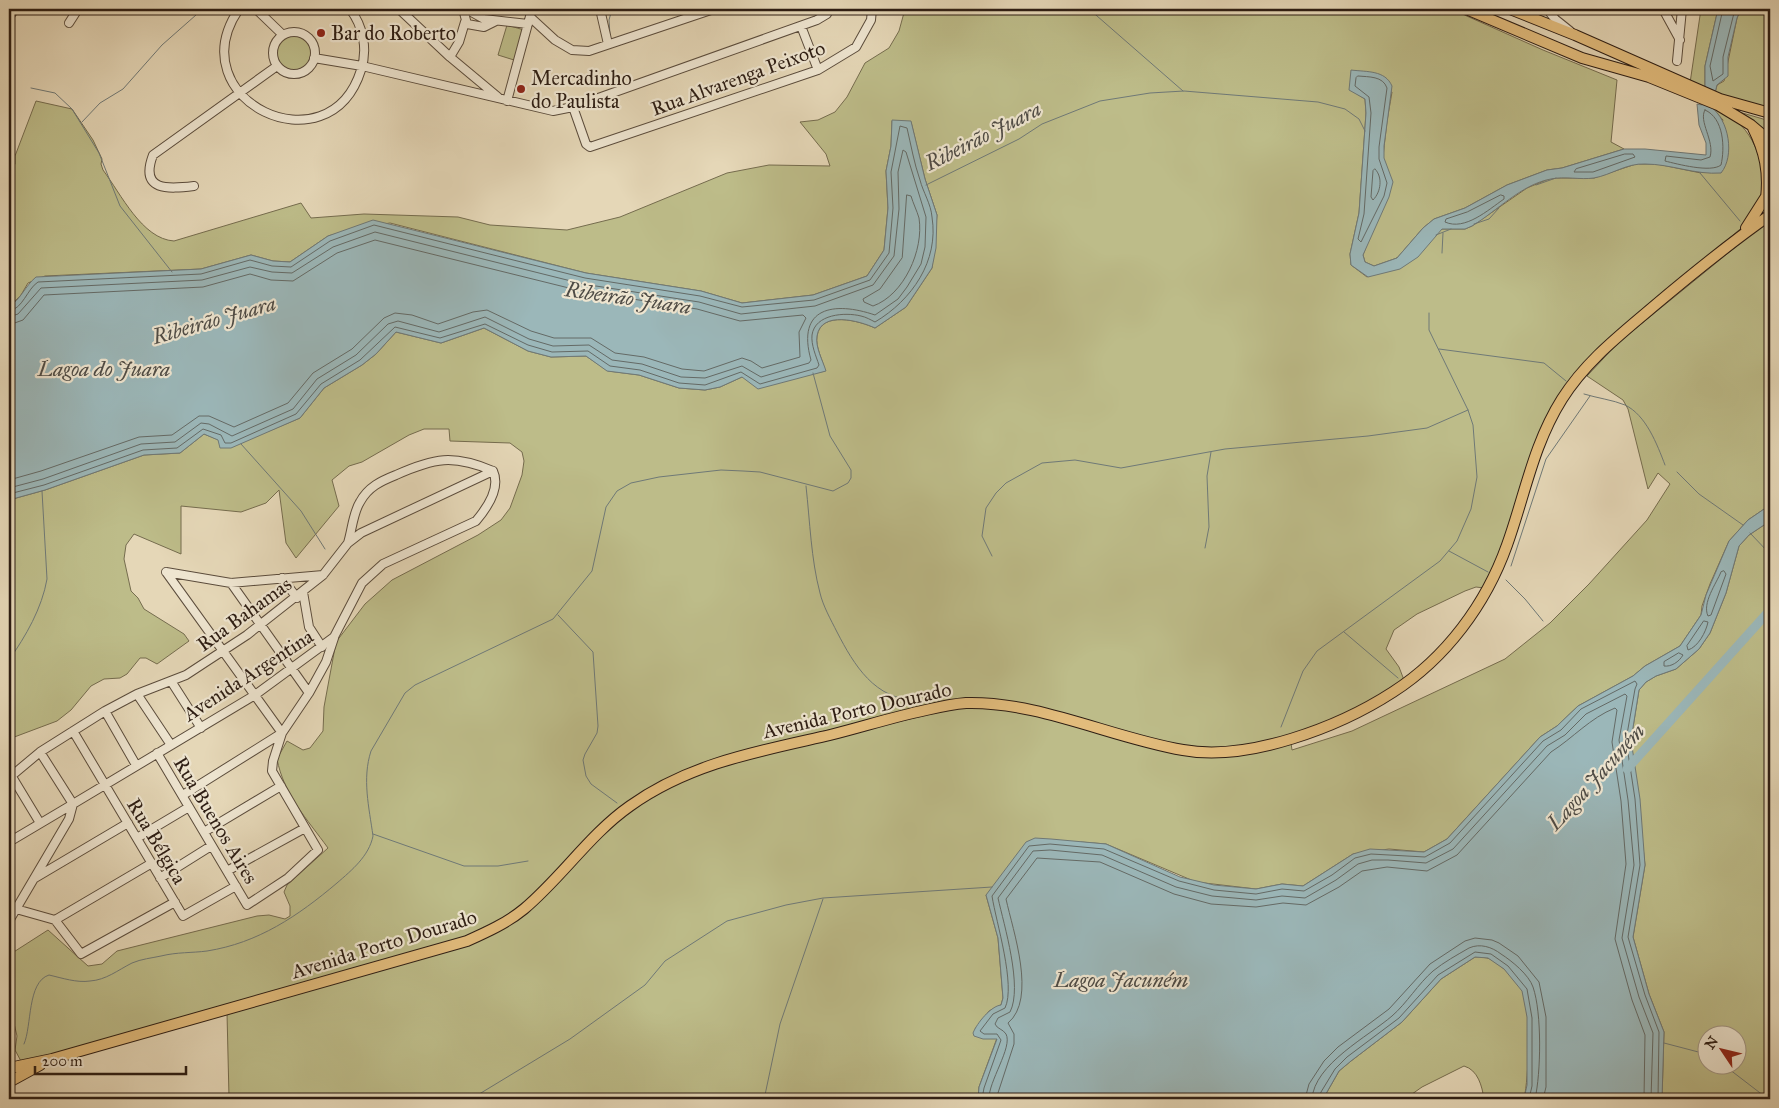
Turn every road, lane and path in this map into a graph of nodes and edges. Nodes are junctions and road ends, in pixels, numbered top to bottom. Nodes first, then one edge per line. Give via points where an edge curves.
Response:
1 (15, 9) edge
2 (78, 9) edge
3 (239, 9) edge
4 (256, 9) edge
5 (350, 9) edge
6 (399, 9) edge
7 (462, 9) edge
8 (466, 9) edge
9 (600, 9) edge
10 (714, 9) edge
11 (829, 9) edge
12 (872, 9) edge
13 (1466, 9) edge
14 (1547, 9) edge
15 (1663, 9) edge
16 (1682, 9) edge
17 (1515, 10) edge
18 (9, 17) edge
19 (530, 17) edge
20 (1668, 18) junction
21 (1681, 19) junction
22 (496, 21) junction
23 (465, 22) junction
24 (68, 23) dead end
25 (801, 26) junction
26 (1522, 33) junction
27 (283, 35) junction
28 (1575, 35) junction
29 (1680, 40) junction
30 (608, 44) junction
31 (450, 57) junction
32 (314, 58) junction
33 (1677, 61) dead end
34 (277, 66) junction
35 (362, 66) junction
36 (818, 70) junction
37 (1692, 91) junction
38 (239, 94) junction
39 (504, 100) junction
40 (1719, 102) junction
41 (573, 108) junction
42 (1770, 113) edge
43 (1751, 125) junction
44 (1770, 141) edge
45 (194, 186) dead end
46 (1770, 188) edge
47 (1766, 199) junction
48 (1770, 215) edge
49 (1739, 237) junction
50 (493, 471) junction
51 (348, 543) junction
52 (323, 575) junction
53 (282, 578) junction
54 (231, 583) junction
55 (303, 592) junction
56 (296, 598) junction
57 (260, 625) junction
58 (334, 637) junction
59 (322, 647) junction
60 (223, 650) junction
61 (292, 670) junction
62 (172, 681) junction
63 (309, 693) junction
64 (137, 694) junction
65 (255, 695) junction
66 (104, 711) junction
67 (200, 728) junction
68 (73, 731) junction
69 (282, 733) junction
70 (171, 744) junction
71 (40, 752) junction
72 (157, 753) junction
73 (136, 766) junction
74 (10, 777) edge
75 (104, 784) junction
76 (280, 786) junction
77 (183, 795) junction
78 (73, 804) junction
79 (189, 807) junction
80 (40, 823) junction
81 (128, 823) junction
82 (305, 828) junction
83 (204, 832) junction
84 (137, 838) junction
85 (9, 842) edge
86 (211, 846) junction
87 (152, 863) junction
88 (227, 871) junction
89 (160, 878) junction
90 (34, 879) junction
91 (236, 886) junction
92 (175, 902) junction
93 (16, 909) junction
94 (55, 920) junction
95 (9, 921) edge
96 (52, 1059) junction
97 (9, 1068) edge
98 (9, 1082) edge

1 - 18 street
2 - 24 street
3 - 38 street via 227,35 225,56 229,76
4 - 27 street
5 - 35 street via 362,34
6 - 31 street
7 - 23 street
8 - 22 street via 484,20
9 - 30 street
10 - 30 street
11 - 25 street via 818,20
12 - 36 street, Rua Alvarenga Peixoto via 871,20 856,47
13 - 26 main road
14 - 28 street
15 - 20 street
16 - 21 street
17 - 26 main road
17 - 28 main road
19 - 22 street
19 - 30 street via 572,50 589,51
19 - 39 street
20 - 21 street
20 - 29 street
21 - 29 street
22 - 23 street via 484,27
23 - 31 street
25 - 36 street
25 - 41 street
26 - 37 main road via 1594,63
27 - 32 street via 297,32 309,39 315,51
27 - 34 street via 273,49
28 - 37 main road
29 - 33 street
31 - 39 street
32 - 34 street via 307,70 294,74 288,74
32 - 35 street
34 - 38 street
35 - 38 street via 354,87 343,100 309,119 276,118 256,109
35 - 39 street
36 - 41 street, Rua Alvarenga Peixoto via 588,146
37 - 40 main road
38 - 45 street via 153,155 151,178 157,185 166,189
39 - 41 street via 553,111
40 - 42 main road
40 - 43 main road
43 - 44 main road
43 - 47 main road via 1766,158
46 - 47 main road
47 - 49 main road
48 - 49 main road
49 - 96 main road, Avenida Porto Dourado via 1591,360 1560,402 1538,446 1507,546 1469,619 1437,656 1377,702 1348,716 1257,748 1183,751 1029,710 962,703 744,754 689,773 629,806 521,912 467,941
50 - 51 street, Rua Bahamas via 408,509
50 - 51 street via 457,460 427,461 379,482 359,503
50 - 58 street, Avenida Argentina via 494,491 487,508 476,521 383,564 362,583
51 - 52 street, Rua Bahamas
52 - 53 street
52 - 55 street, Rua Bahamas
53 - 54 street
53 - 56 street
54 - 57 street
54 - 60 street via 166,572
55 - 56 street, Rua Bahamas
55 - 59 street via 309,627
56 - 57 street, Rua Bahamas
57 - 60 street, Rua Bahamas
57 - 61 street
58 - 59 street, Avenida Argentina
58 - 63 street via 326,662
59 - 61 street, Avenida Argentina
60 - 62 street, Rua Bahamas
60 - 65 street
61 - 63 street
61 - 65 street, Avenida Argentina
62 - 64 street, Rua Bahamas
62 - 67 street
63 - 69 street
64 - 66 street, Rua Bahamas
64 - 70 street
65 - 67 street, Avenida Argentina
65 - 69 street
66 - 68 street, Rua Bahamas
66 - 73 street
67 - 70 street, Avenida Argentina
68 - 71 street, Rua Bahamas
68 - 75 street, Rua Bélgica
69 - 76 street via 272,771
69 - 77 street
70 - 72 street, Avenida Argentina
71 - 74 street, Rua Bahamas
71 - 78 street
72 - 73 street, Avenida Argentina
72 - 77 street, Rua Buenos Aires
73 - 75 street, Avenida Argentina
74 - 80 street
75 - 78 street, Avenida Argentina
75 - 81 street, Rua Bélgica
76 - 82 street
76 - 83 street
77 - 79 street, Rua Buenos Aires
78 - 80 street, Avenida Argentina
78 - 90 street via 69,819
79 - 83 street, Rua Buenos Aires
79 - 84 street
80 - 85 street, Avenida Argentina
81 - 84 street, Rua Bélgica
81 - 90 street
82 - 88 street
82 - 91 street, Rua Buenos Aires via 318,850 288,878 247,905
83 - 86 street, Rua Buenos Aires
84 - 87 street, Rua Bélgica
86 - 88 street, Rua Buenos Aires
86 - 89 street
87 - 89 street, Rua Bélgica
87 - 94 street
88 - 91 street, Rua Buenos Aires
89 - 92 street, Rua Bélgica
90 - 93 street
91 - 92 street, Rua Bélgica via 183,916
92 - 94 street via 81,954
93 - 94 street
93 - 95 street
96 - 97 main road, Avenida Porto Dourado
96 - 98 main road, Avenida Porto Dourado

